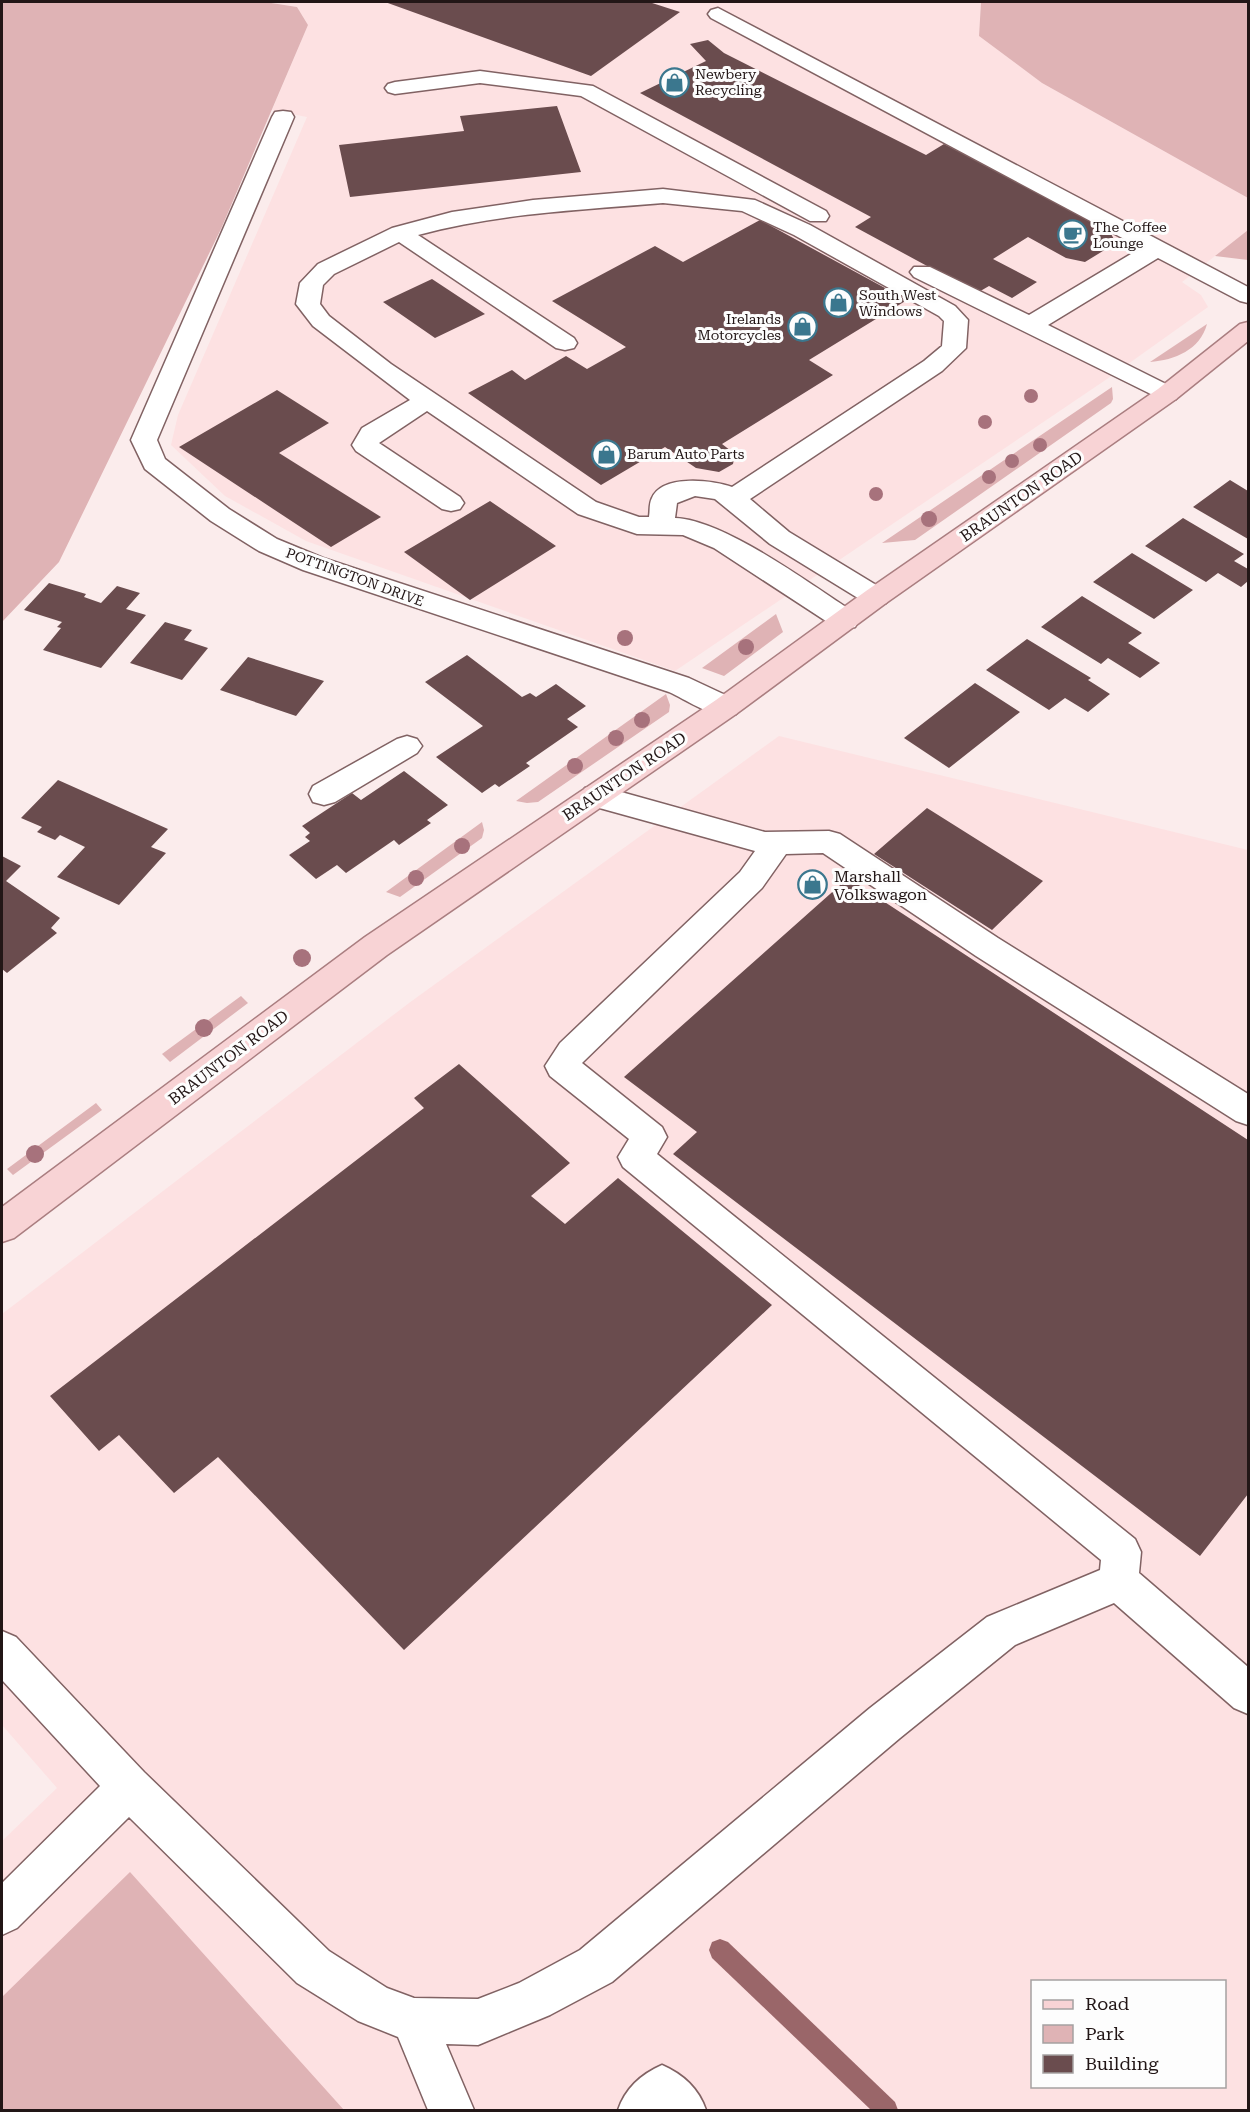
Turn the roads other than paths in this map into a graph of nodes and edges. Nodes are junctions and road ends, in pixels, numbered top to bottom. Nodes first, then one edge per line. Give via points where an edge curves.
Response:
1 (718, 14) dead end
2 (395, 88) dead end
3 (283, 117) dead end
4 (400, 233) junction
5 (859, 237) dead end
6 (1158, 248) junction
7 (901, 260) dead end
8 (1248, 296) edge
9 (1030, 326) junction
10 (1248, 328) edge
11 (564, 343) dead end
12 (1167, 394) junction
13 (429, 399) junction
14 (734, 498) junction
15 (451, 503) dead end
16 (660, 526) junction
17 (876, 597) junction
18 (845, 620) junction
19 (726, 707) junction
20 (407, 746) dead end
21 (324, 794) dead end
22 (596, 796) junction
23 (777, 843) junction
24 (1248, 1111) edge
25 (2, 1227) edge
26 (1119, 1581) junction
27 (2, 1651) edge
28 (1248, 1694) edge
29 (129, 1787) junction
30 (2, 1913) edge
31 (414, 2020) junction
32 (451, 2110) edge
33 (641, 2110) edge
34 (683, 2110) edge

1 - 6 street
2 - 5 street via 480,77 586,90
3 - 19 street, POTTINGTON DRIVE via 144,440 154,463 268,545 313,564 679,685
4 - 11 street
4 - 13 street via 326,269 312,283 308,304 321,321 382,369
4 - 14 street via 452,219 532,207 663,196 718,200 747,205 802,231 947,311 956,320 954,348 933,366
6 - 8 street
6 - 9 street
7 - 9 street
9 - 12 street
10 - 12 main road, BRAUNTON ROAD
12 - 17 main road, BRAUNTON ROAD
13 - 15 street via 371,434 365,445
13 - 16 street via 586,508 637,525
14 - 16 street via 717,490 678,490 664,500
14 - 17 street via 765,529
16 - 18 street via 687,527 723,542
17 - 18 main road, BRAUNTON ROAD
18 - 19 main road, BRAUNTON ROAD
19 - 22 main road, BRAUNTON ROAD
20 - 21 street
22 - 23 street via 765,843
22 - 25 main road, BRAUNTON ROAD via 376,946
23 - 24 street via 829,842
23 - 26 street via 751,880 562,1066 650,1137 635,1157 1121,1552
26 - 28 street
26 - 31 street via 1001,1631 876,1730 596,1966 534,1999 477,2022
27 - 29 street
29 - 30 street
29 - 31 street via 313,1967 374,2005
31 - 32 street
33 - 34 street via 662,2088

